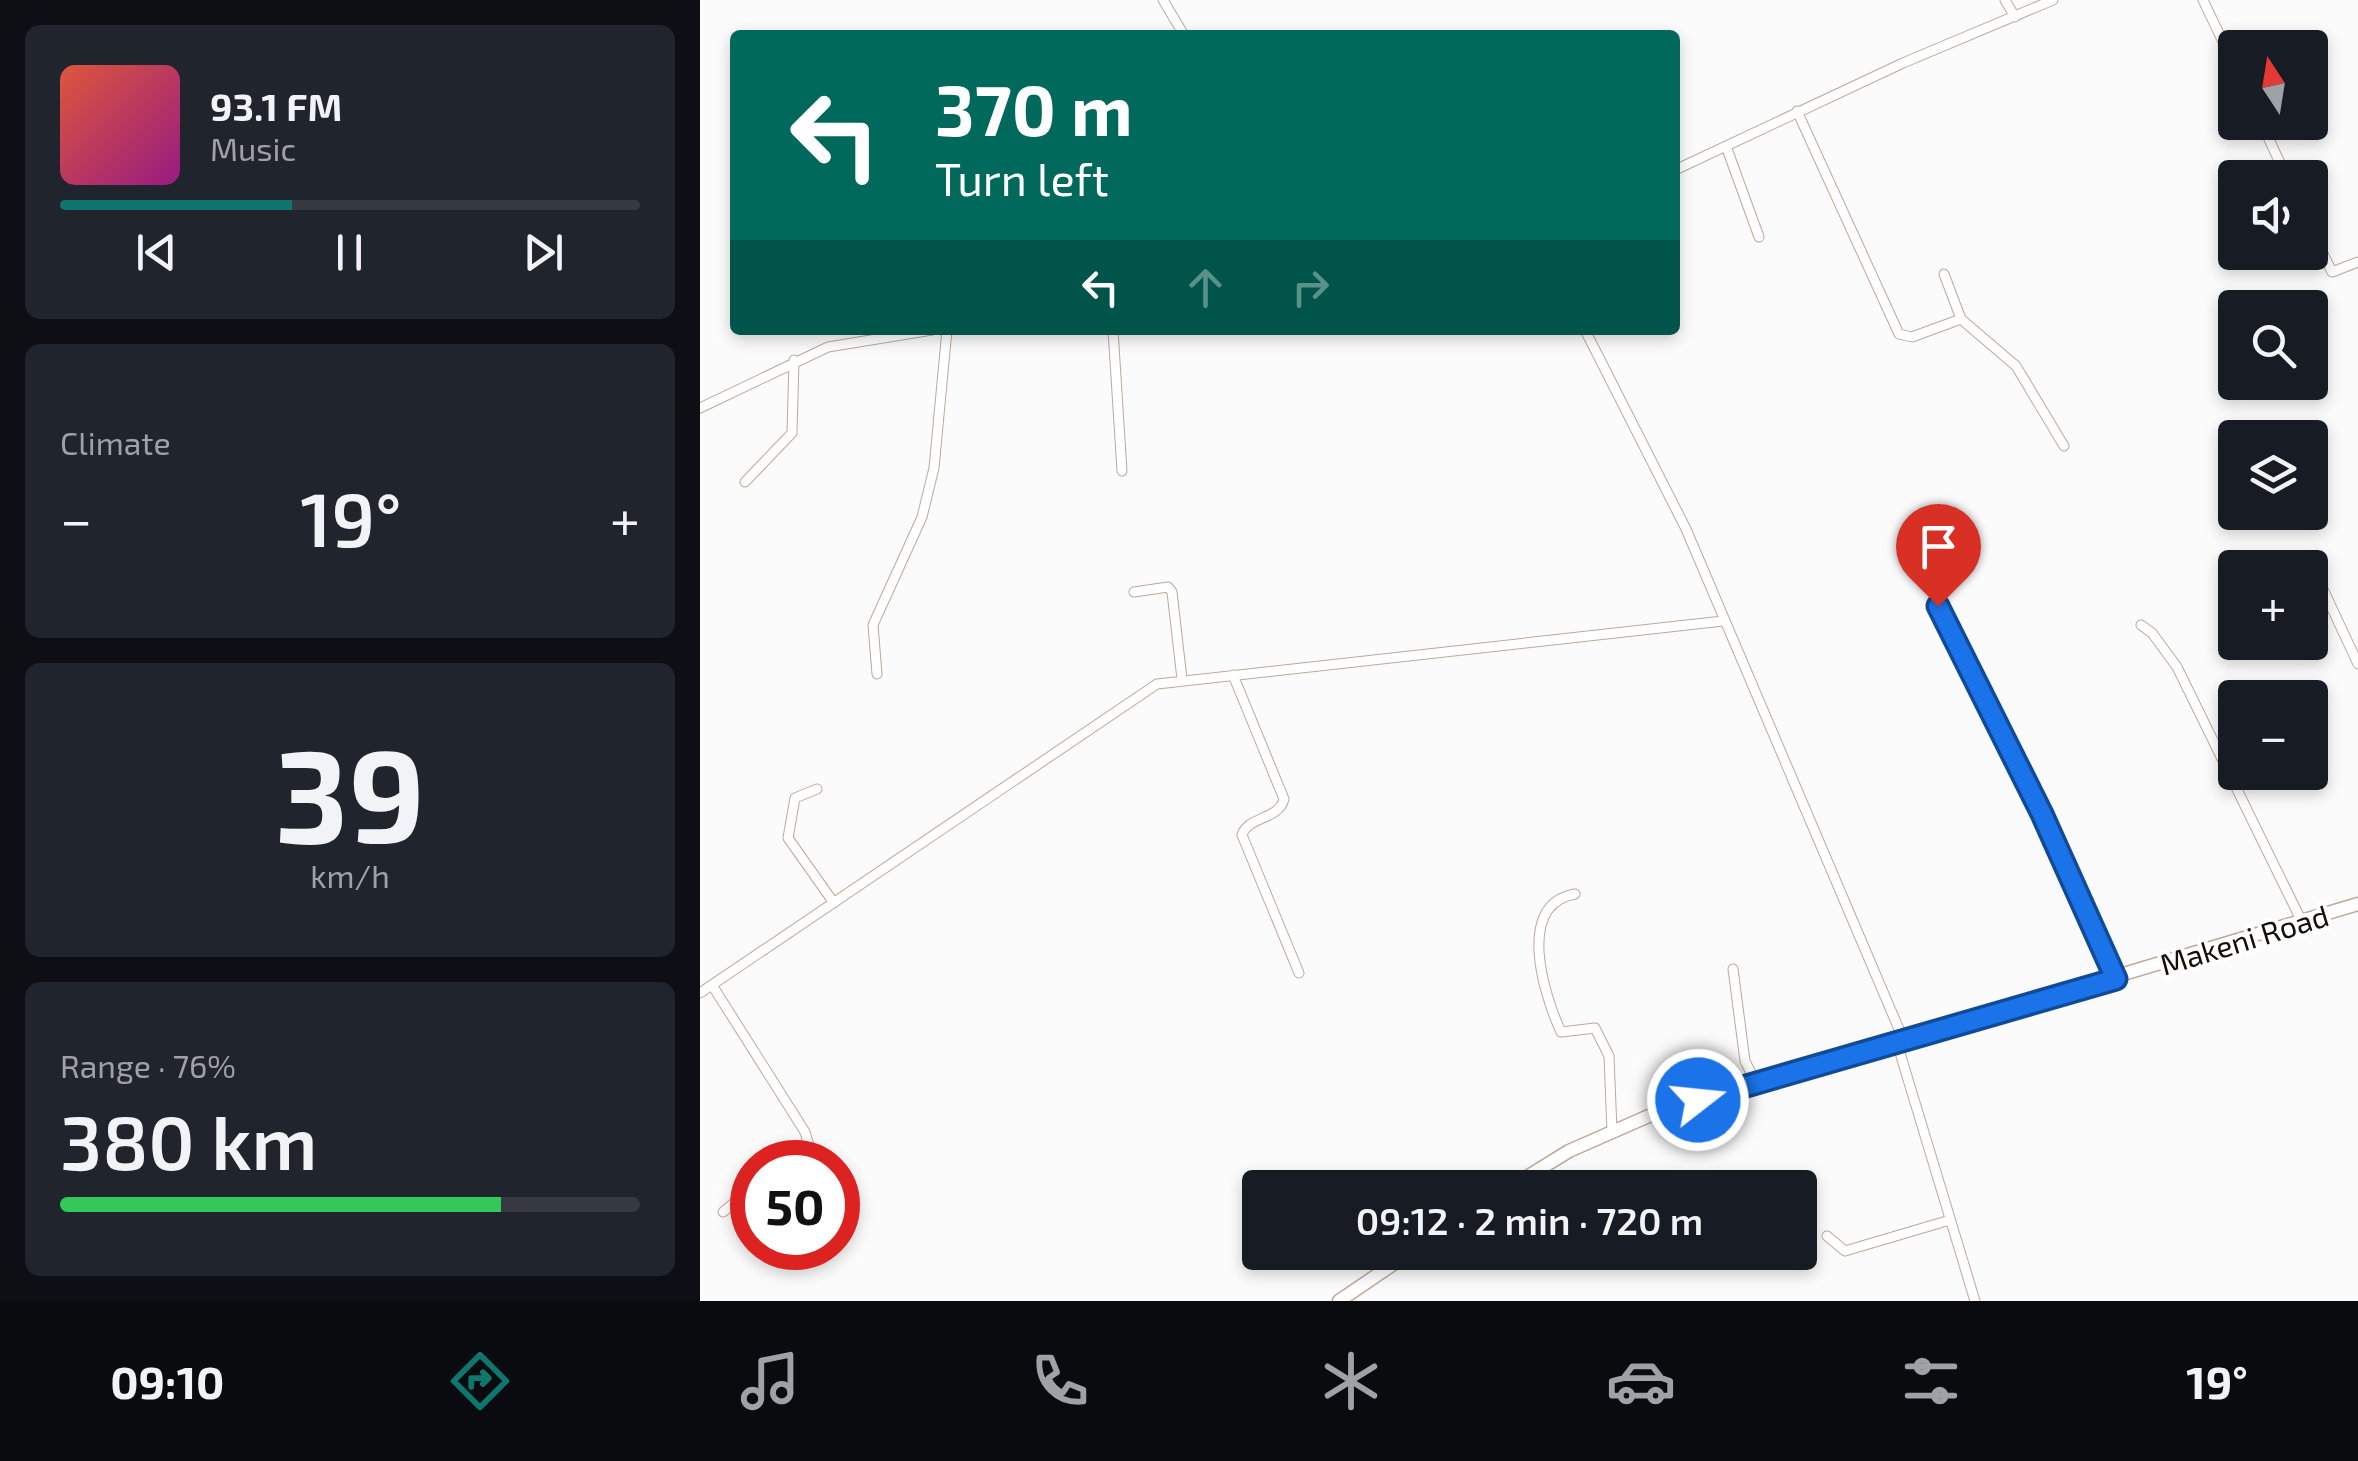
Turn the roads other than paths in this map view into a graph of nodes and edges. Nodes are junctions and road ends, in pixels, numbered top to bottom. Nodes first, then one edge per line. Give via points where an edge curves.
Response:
1 (1163, 0) edge
2 (2005, 0) edge
3 (2053, 0) edge
4 (2203, 0) edge
5 (2015, 17) junction
6 (1181, 30) edge
7 (2218, 32) edge
8 (1797, 111) junction
9 (1726, 146) junction
10 (1680, 168) edge
11 (1759, 236) dead end
12 (2358, 262) edge
13 (2328, 264) edge
14 (1944, 274) dead end
15 (1961, 319) junction
16 (886, 335) edge
17 (947, 335) edge
18 (1112, 335) edge
19 (1589, 335) edge
20 (794, 360) junction
21 (700, 408) edge
22 (2064, 446) dead end
23 (1122, 470) dead end
24 (745, 482) dead end
25 (1134, 592) dead end
26 (2328, 599) edge
27 (1938, 606) dead end
28 (1723, 620) junction
29 (2141, 626) dead end
30 (2358, 664) edge
31 (878, 674) dead end
32 (1233, 675) junction
33 (1182, 678) junction
34 (817, 789) dead end
35 (1574, 894) dead end
36 (834, 903) junction
37 (2358, 904) edge
38 (2302, 922) junction
39 (1732, 969) dead end
40 (1299, 973) dead end
41 (2116, 979) junction
42 (704, 987) edge
43 (1901, 1042) junction
44 (1756, 1084) junction
45 (1612, 1131) junction
46 (808, 1140) edge
47 (1541, 1170) edge
48 (730, 1206) edge
49 (722, 1212) dead end
50 (1950, 1220) junction
51 (1826, 1236) dead end
52 (1385, 1270) edge
53 (1339, 1301) edge
54 (1975, 1301) edge

1 - 6 street
2 - 5 street
3 - 5 street
4 - 7 street
5 - 8 street
8 - 9 street
8 - 15 street via 1899,334 1912,338
9 - 10 street
9 - 11 street
12 - 13 street via 2332,272
14 - 15 street
15 - 22 street via 2016,366
16 - 20 street
17 - 31 street via 934,468 922,517 873,625
18 - 23 street
19 - 28 street via 1663,478
20 - 21 street
20 - 24 street via 792,433
25 - 33 street via 1172,592
26 - 30 street
27 - 41 street
28 - 32 street
28 - 43 street
29 - 38 street via 2177,666
32 - 33 street
32 - 40 street via 1284,803 1242,834
33 - 36 street via 1144,693
34 - 36 street via 796,798 788,838
35 - 45 street via 1548,908 1539,945 1542,974 1561,1032 1595,1028 1605,1040
36 - 42 street
37 - 38 main road, Makeni Road
38 - 41 main road, Makeni Road
39 - 44 street via 1745,1062
41 - 43 main road, Makeni Road
42 - 46 street
43 - 44 main road, Makeni Road
43 - 50 street
44 - 45 main road, Makeni Road
45 - 47 main road, Makeni Road
48 - 49 street
50 - 51 street via 1845,1251
50 - 54 street
52 - 53 main road

